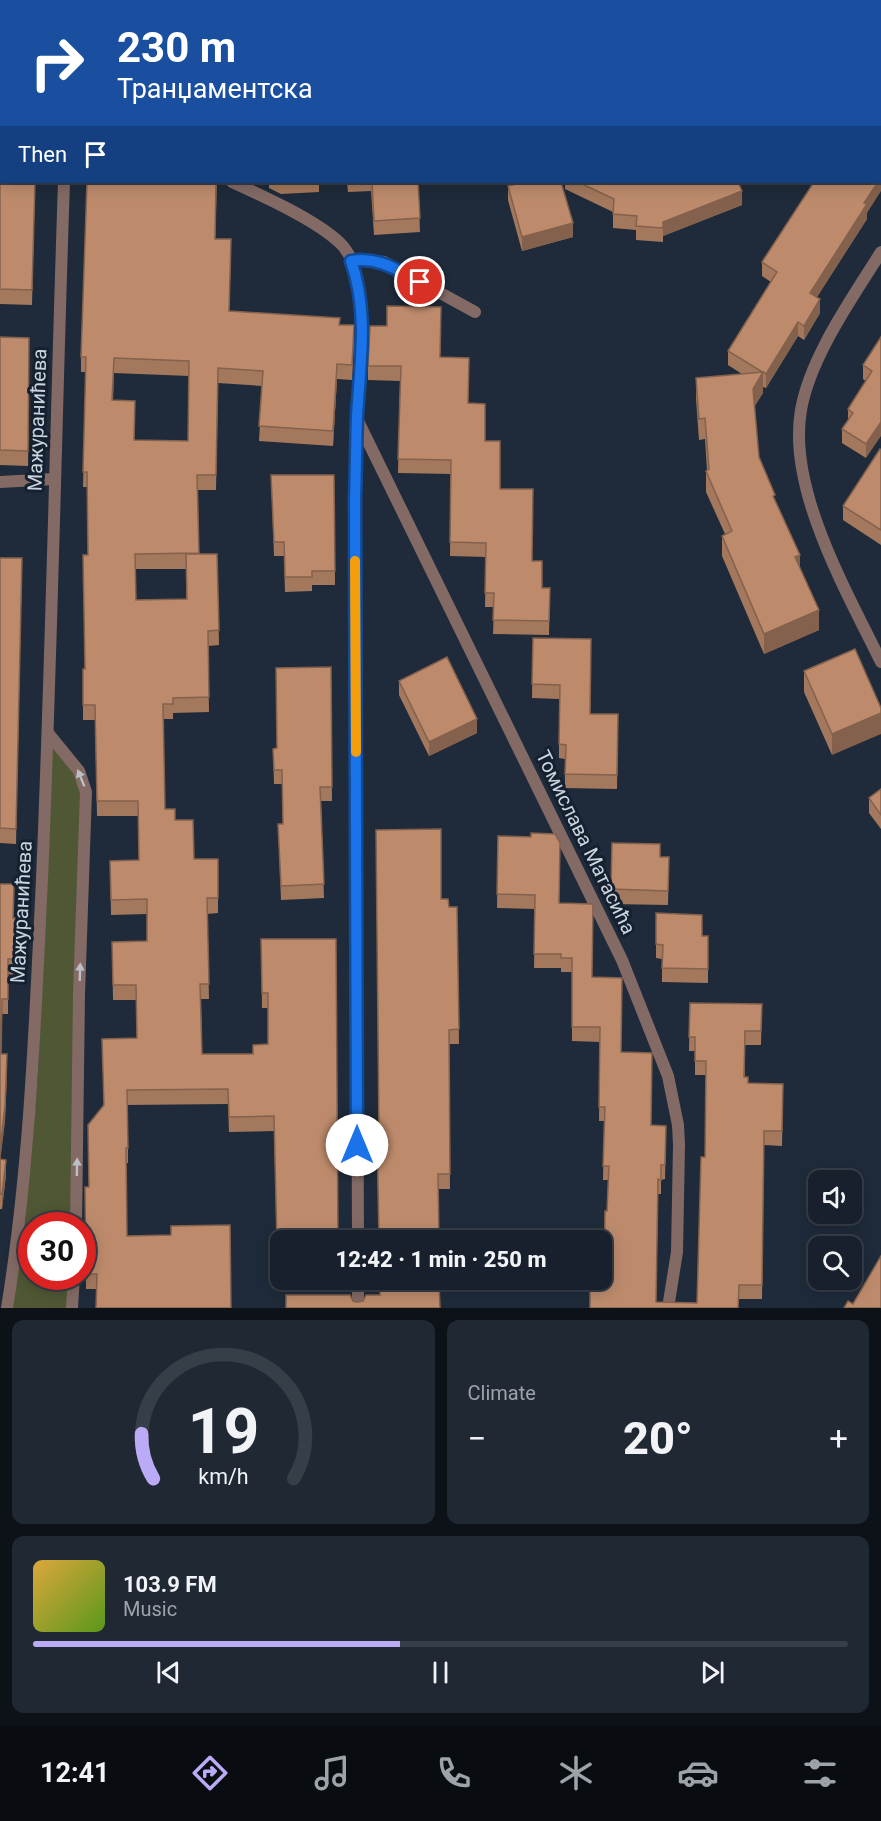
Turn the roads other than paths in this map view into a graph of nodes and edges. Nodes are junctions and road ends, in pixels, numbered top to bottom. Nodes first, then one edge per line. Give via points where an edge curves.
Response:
1 (64, 183) edge
2 (234, 183) edge
3 (881, 252) edge
4 (351, 261) junction
5 (475, 312) dead end
6 (357, 419) junction
7 (54, 479) junction
8 (0, 482) edge
9 (881, 662) edge
10 (48, 733) junction
11 (76, 1212) edge
12 (358, 1230) edge
13 (73, 1290) edge
14 (358, 1290) edge
15 (7, 1308) edge
16 (72, 1308) edge
17 (358, 1308) edge
18 (668, 1308) edge

1 - 7 street, Мажуранићева
2 - 4 street via 325,231 340,243
3 - 9 street via 807,386 799,440 815,520
4 - 5 street via 384,262
4 - 6 street via 363,322
6 - 12 street
6 - 18 street, Томислава Матасића via 622,960 668,1076 679,1145 678,1241
7 - 8 street
7 - 10 street, Мажуранићева
11 -> 10 street via 86,792 79,771
10 - 15 street, Мажуранићева via 32,1083
13 - 16 street
14 - 17 street

